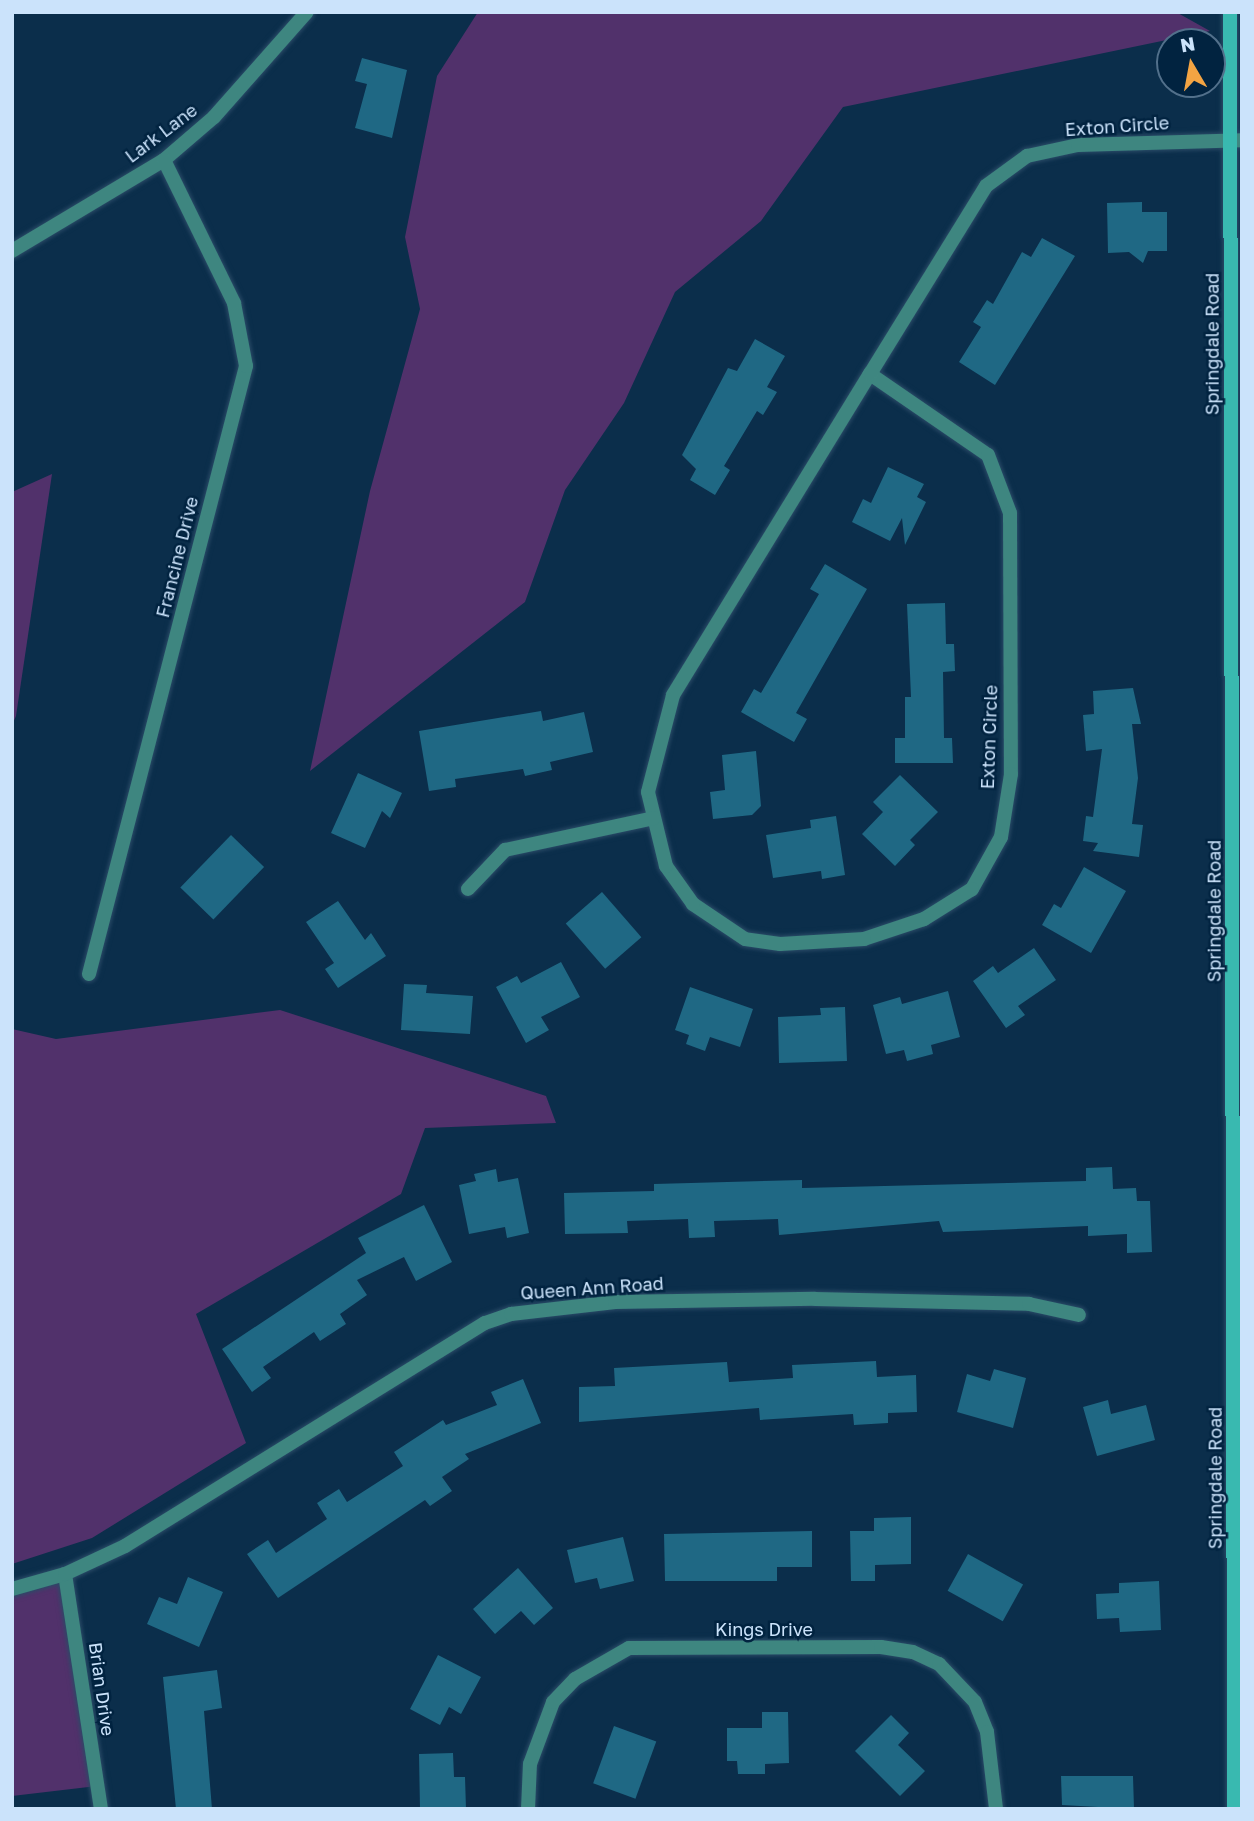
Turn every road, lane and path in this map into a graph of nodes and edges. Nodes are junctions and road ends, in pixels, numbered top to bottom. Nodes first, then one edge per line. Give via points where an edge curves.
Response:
1 (307, 12) edge
2 (1230, 12) edge
3 (1236, 140) edge
4 (164, 160) junction
5 (12, 251) edge
6 (870, 374) junction
7 (654, 818) junction
8 (1238, 875) edge
9 (468, 889) dead end
10 (89, 974) dead end
11 (1079, 1315) dead end
12 (65, 1574) junction
13 (12, 1589) edge
14 (101, 1809) edge
15 (528, 1809) edge
16 (996, 1809) edge
17 (1234, 1809) edge

1 - 4 street, Lark Lane via 214,117
2 - 3 main road, Springdale Road
3 - 6 street, Exton Circle via 1078,145 1027,156 986,186
3 - 8 main road, Springdale Road
4 - 5 street, Lark Lane
4 - 10 street, Francine Drive via 234,303 246,366
6 - 7 street, Exton Circle via 673,695 648,792
6 - 7 street, Exton Circle via 988,456 1010,513 1011,774 1001,837 972,889 925,919 864,939 780,944 746,939 692,904 666,866
7 - 9 street via 505,850
8 - 17 main road, Springdale Road
11 - 12 street, Queen Ann Road via 1029,1304 815,1299 615,1302 511,1314 485,1323 125,1546
12 - 13 street, Queen Ann Road
12 - 14 street, Brian Drive
15 - 16 street, Kings Drive via 530,1765 554,1702 575,1679 629,1648 868,1647 914,1652 957,1680 975,1702 987,1732

